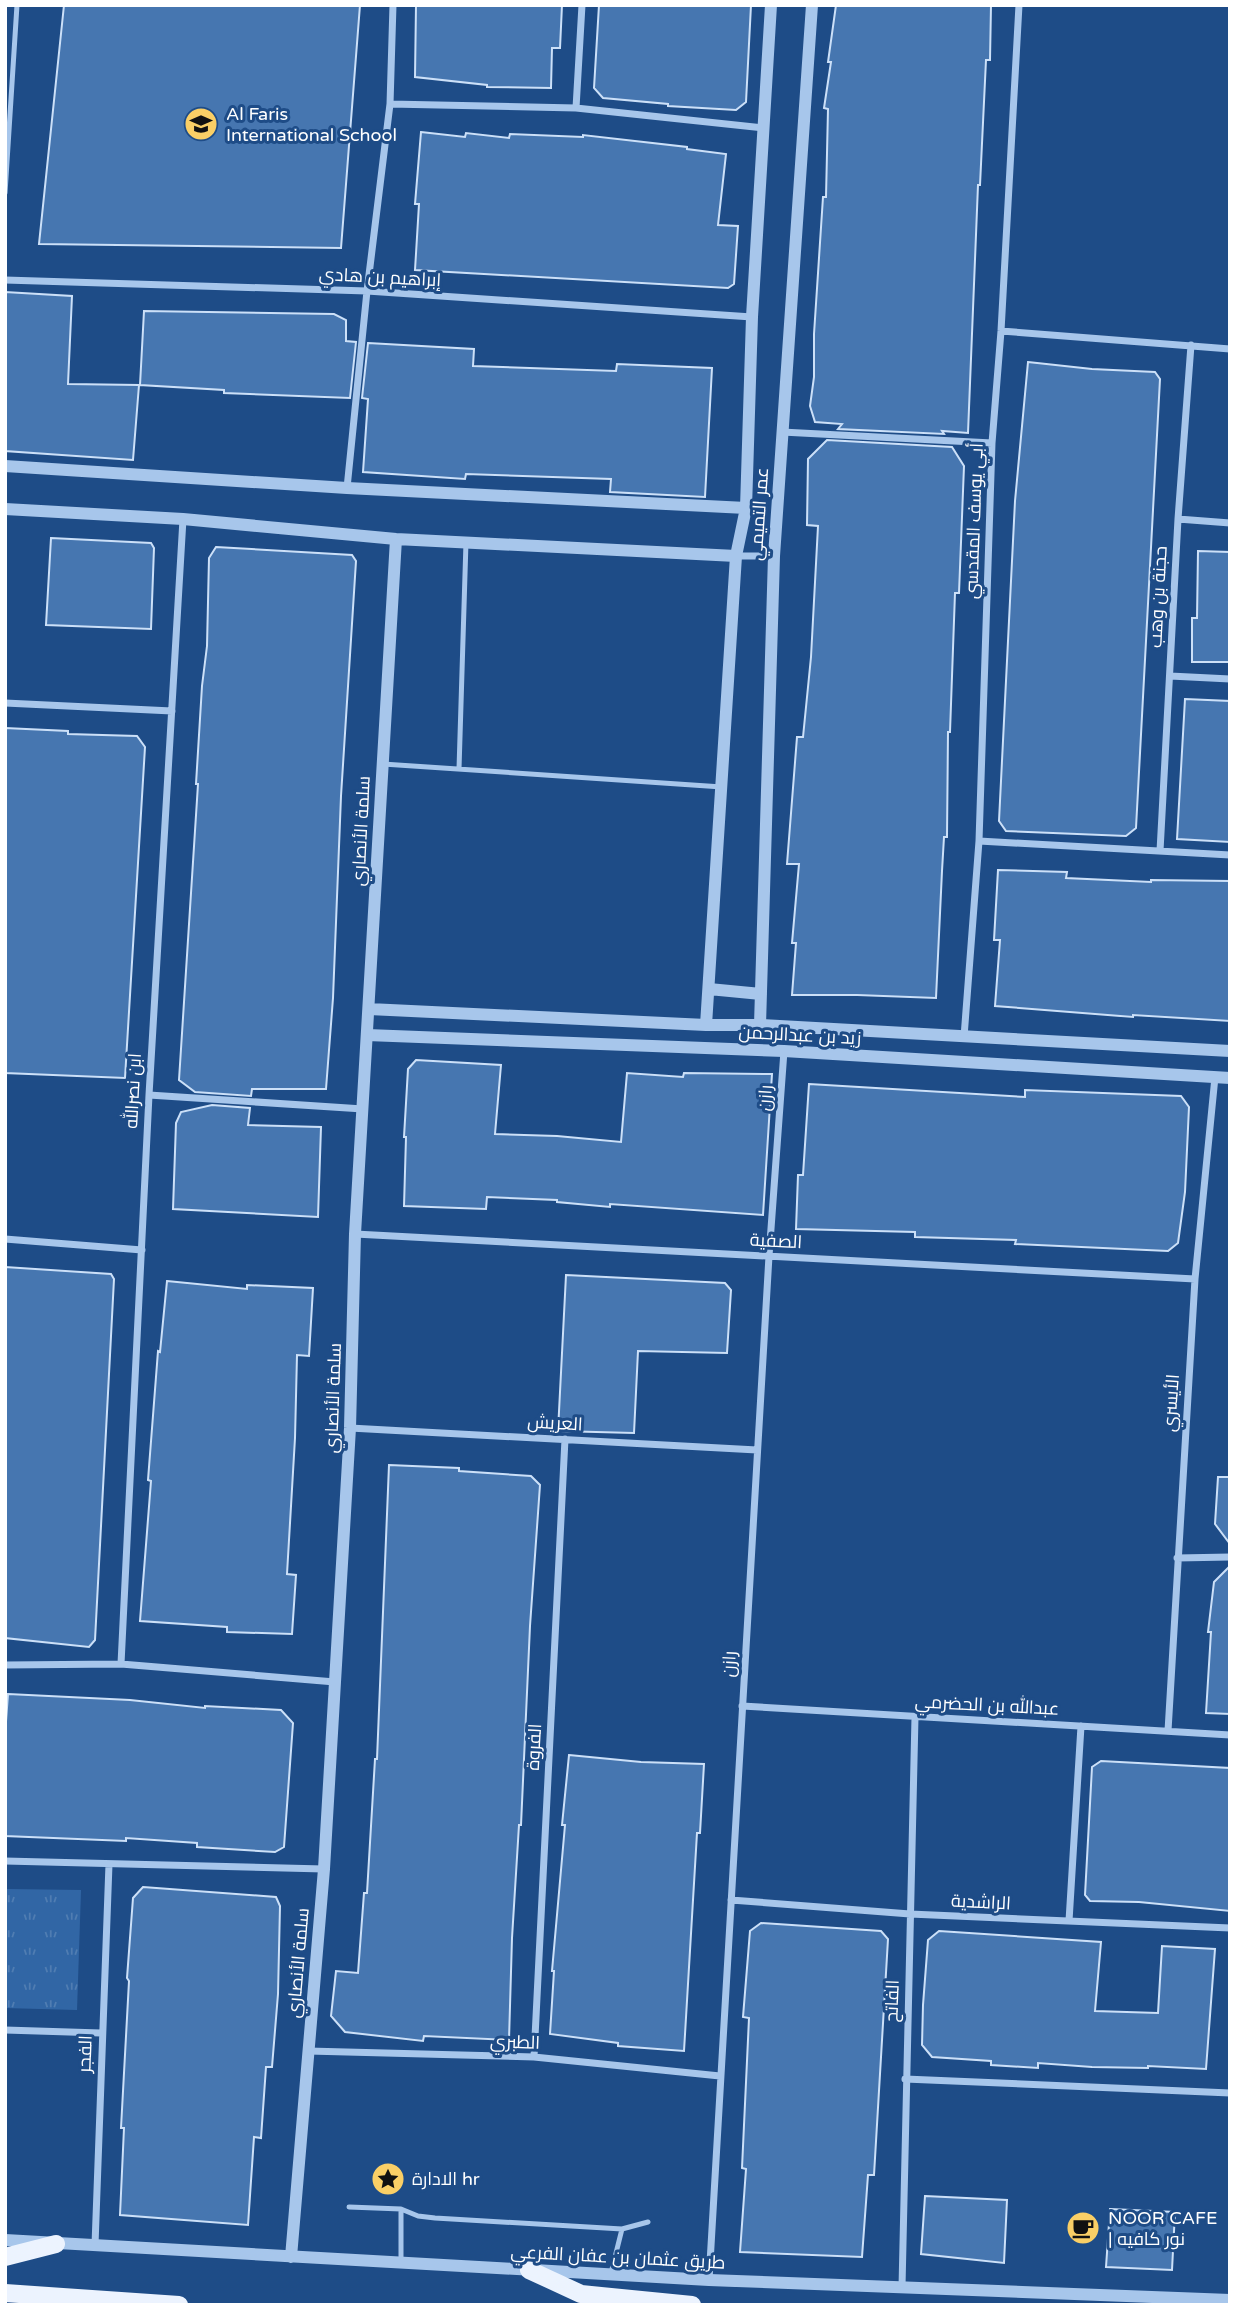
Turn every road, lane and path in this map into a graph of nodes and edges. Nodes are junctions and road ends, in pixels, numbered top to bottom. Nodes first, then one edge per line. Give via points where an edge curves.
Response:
1 (17, 5) edge
2 (393, 5) edge
3 (582, 5) edge
4 (771, 5) edge
5 (812, 5) edge
6 (1019, 5) edge
7 (390, 104) junction
8 (576, 108) junction
9 (8, 117) edge
10 (764, 128) junction
11 (5, 193) edge
12 (5, 280) edge
13 (367, 291) junction
14 (752, 317) junction
15 (1001, 331) junction
16 (1191, 345) junction
17 (1230, 349) edge
18 (782, 432) junction
19 (992, 443) junction
20 (5, 466) edge
21 (347, 488) junction
22 (746, 508) junction
23 (5, 509) edge
24 (183, 519) junction
25 (1178, 519) junction
26 (1230, 523) edge
27 (396, 539) junction
28 (466, 542) junction
29 (736, 556) junction
30 (774, 556) junction
31 (1170, 676) junction
32 (1230, 679) edge
33 (5, 703) edge
34 (172, 711) junction
35 (383, 764) junction
36 (459, 769) junction
37 (722, 787) junction
38 (979, 841) junction
39 (1160, 851) junction
40 (1230, 855) edge
41 (709, 989) junction
42 (761, 994) junction
43 (369, 1009) junction
44 (760, 1025) junction
45 (706, 1026) junction
46 (367, 1035) junction
47 (964, 1037) junction
48 (784, 1051) junction
49 (1230, 1051) edge
50 (1215, 1077) junction
51 (1230, 1078) edge
52 (149, 1096) junction
53 (363, 1109) junction
54 (355, 1234) junction
55 (5, 1239) edge
56 (142, 1250) junction
57 (769, 1256) junction
58 (1195, 1279) junction
59 (350, 1428) junction
60 (565, 1439) junction
61 (757, 1450) junction
62 (1230, 1557) edge
63 (1177, 1558) junction
64 (121, 1664) junction
65 (5, 1665) edge
66 (335, 1682) junction
67 (742, 1706) junction
68 (915, 1717) junction
69 (1081, 1726) junction
70 (1168, 1731) junction
71 (1230, 1735) edge
72 (5, 1861) edge
73 (109, 1864) junction
74 (324, 1869) junction
75 (731, 1900) junction
76 (910, 1914) junction
77 (1069, 1922) junction
78 (1230, 1928) edge
79 (5, 2029) edge
80 (101, 2034) junction
81 (308, 2051) junction
82 (534, 2057) junction
83 (720, 2076) junction
84 (905, 2079) junction
85 (1230, 2093) edge
86 (349, 2207) dead end
87 (401, 2209) junction
88 (648, 2222) dead end
89 (622, 2229) junction
90 (5, 2240) edge
91 (56, 2244) junction
92 (95, 2245) junction
93 (5, 2257) edge
94 (291, 2257) junction
95 (401, 2263) junction
96 (529, 2270) junction
97 (610, 2274) junction
98 (709, 2280) junction
99 (902, 2287) junction
100 (5, 2294) edge
101 (1230, 2300) edge
102 (179, 2305) edge
103 (692, 2305) edge

1 - 9 lane
2 - 7 street
3 - 8 street
4 - 10 street
5 - 18 street, عمر التميمي
6 - 15 street, أبي يوسف المقدسي
7 - 8 street
7 - 13 street
8 - 10 street
9 - 11 lane
10 - 14 street
12 - 13 street, إبراهيم بن هادي
13 - 14 street, إبراهيم بن هادي
13 - 21 street
14 - 22 street
15 - 16 street
15 - 19 street, أبي يوسف المقدسي
16 - 17 street
16 - 25 street, حجنة بن وهب
18 - 19 street
18 - 30 street, عمر التميمي
19 - 38 street, أبي يوسف المقدسي
20 - 21 street
21 - 22 street
22 - 29 street
23 - 24 street
24 - 27 street
24 - 34 street, ابن نصرالله
25 - 26 street
25 - 31 street, حجنة بن وهب
27 - 28 street
27 - 35 street, سلمة الأنصاري
28 - 29 street
28 - 36 lane
29 - 30 street
29 - 37 street
30 - 42 street, عمر التميمي
31 - 32 street
31 - 39 street, حجنة بن وهب
33 - 34 street
34 - 52 street, ابن نصرالله
35 - 36 lane
35 - 43 street, سلمة الأنصاري
36 - 37 lane
37 - 41 street
38 - 39 street
38 - 47 street, أبي يوسف المقدسي
39 - 40 street
41 - 42 street
41 - 45 street
42 - 44 street, عمر التميمي
43 - 45 street, زيد بن عبدالرحمن
43 - 46 street, سلمة الأنصاري
44 - 45 street, زيد بن عبدالرحمن
44 - 47 street, زيد بن عبدالرحمن
46 - 48 street, زيد بن عبدالرحمن
46 - 53 street, سلمة الأنصاري
47 - 49 street, زيد بن عبدالرحمن
48 - 50 street, زيد بن عبدالرحمن
48 - 57 street, رازن
50 - 51 street, زيد بن عبدالرحمن
50 - 58 street, الأيسري
52 - 53 street
52 - 56 street, ابن نصرالله
53 - 54 street, سلمة الأنصاري
54 - 57 street, الصفية
54 - 59 street, سلمة الأنصاري
55 - 56 street
56 - 64 street, ابن نصرالله
57 - 58 street, الصفية
57 - 61 street, رازن
58 - 63 street, الأيسري
59 - 60 street, العريش
59 - 66 street, سلمة الأنصاري
60 - 61 street, العريش
60 - 82 street, الفروة
61 - 67 street, رازن
62 - 63 street
63 - 70 street, الأيسري
64 - 65 street
64 - 66 street
66 - 74 street, سلمة الأنصاري
67 - 68 street, عبدالله بن الحضرمي
67 - 75 street, رازن
68 - 69 street, عبدالله بن الحضرمي
68 - 76 street, الفاتح
69 - 70 street, عبدالله بن الحضرمي
69 - 77 street
70 - 71 street, عبدالله بن الحضرمي
72 - 73 street
73 - 74 street
73 - 80 street, الفجر
74 - 81 street, سلمة الأنصاري
75 - 76 street, الراشدية
75 - 83 street, رازن
76 - 77 street, الراشدية
76 - 84 street, الفاتح
77 - 78 street, الراشدية
79 - 80 street
80 - 92 street, الفجر
81 - 82 street, الطبري
81 - 94 street, سلمة الأنصاري
82 - 83 street, الطبري
83 - 98 street, رازن
84 - 85 street
84 - 99 street, الفاتح
86 - 87 lane
87 - 89 lane via 435,2218
87 - 95 lane
88 - 89 lane
89 - 97 lane
90 - 91 street, طريق عثمان بن عفان الفرعي
91 - 92 street, طريق عثمان بن عفان الفرعي
91 - 93 main road
92 - 94 street, طريق عثمان بن عفان الفرعي
94 - 95 street, طريق عثمان بن عفان الفرعي
95 - 96 street, طريق عثمان بن عفان الفرعي
96 - 97 street, طريق عثمان بن عفان الفرعي
96 - 103 main road via 581,2294
97 - 98 street, طريق عثمان بن عفان الفرعي
98 - 99 street, طريق عثمان بن عفان الفرعي
99 - 101 street, طريق عثمان بن عفان الفرعي
100 - 102 main road

